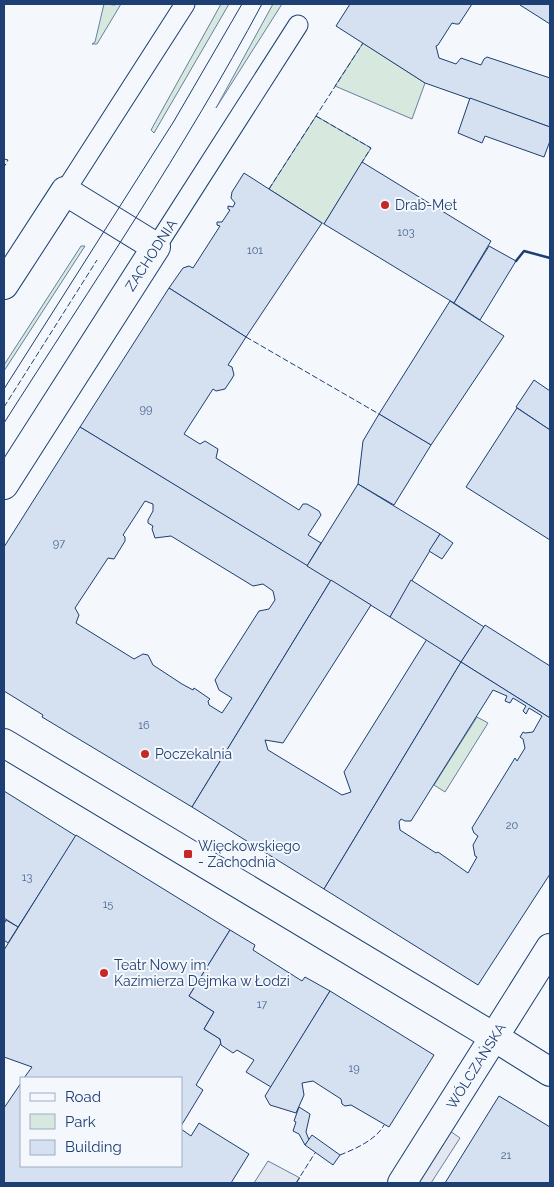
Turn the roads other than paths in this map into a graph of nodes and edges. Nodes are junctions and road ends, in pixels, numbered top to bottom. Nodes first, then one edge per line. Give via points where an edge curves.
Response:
1 (185, 4) edge
2 (298, 24) dead end
3 (65, 191) junction
4 (156, 247) junction
5 (4, 285) edge
6 (4, 485) edge
7 (4, 743) edge
8 (550, 948) edge
9 (494, 1037) junction
10 (550, 1072) edge
11 (402, 1183) edge

1 - 3 lane
2 - 4 lane, ZACHODNIA
3 - 4 street
3 - 5 street
4 - 6 street, ZACHODNIA
7 - 9 street
8 - 9 street, WÓLCZAŃSKA
9 - 10 street
9 - 11 street, WÓLCZAŃSKA

